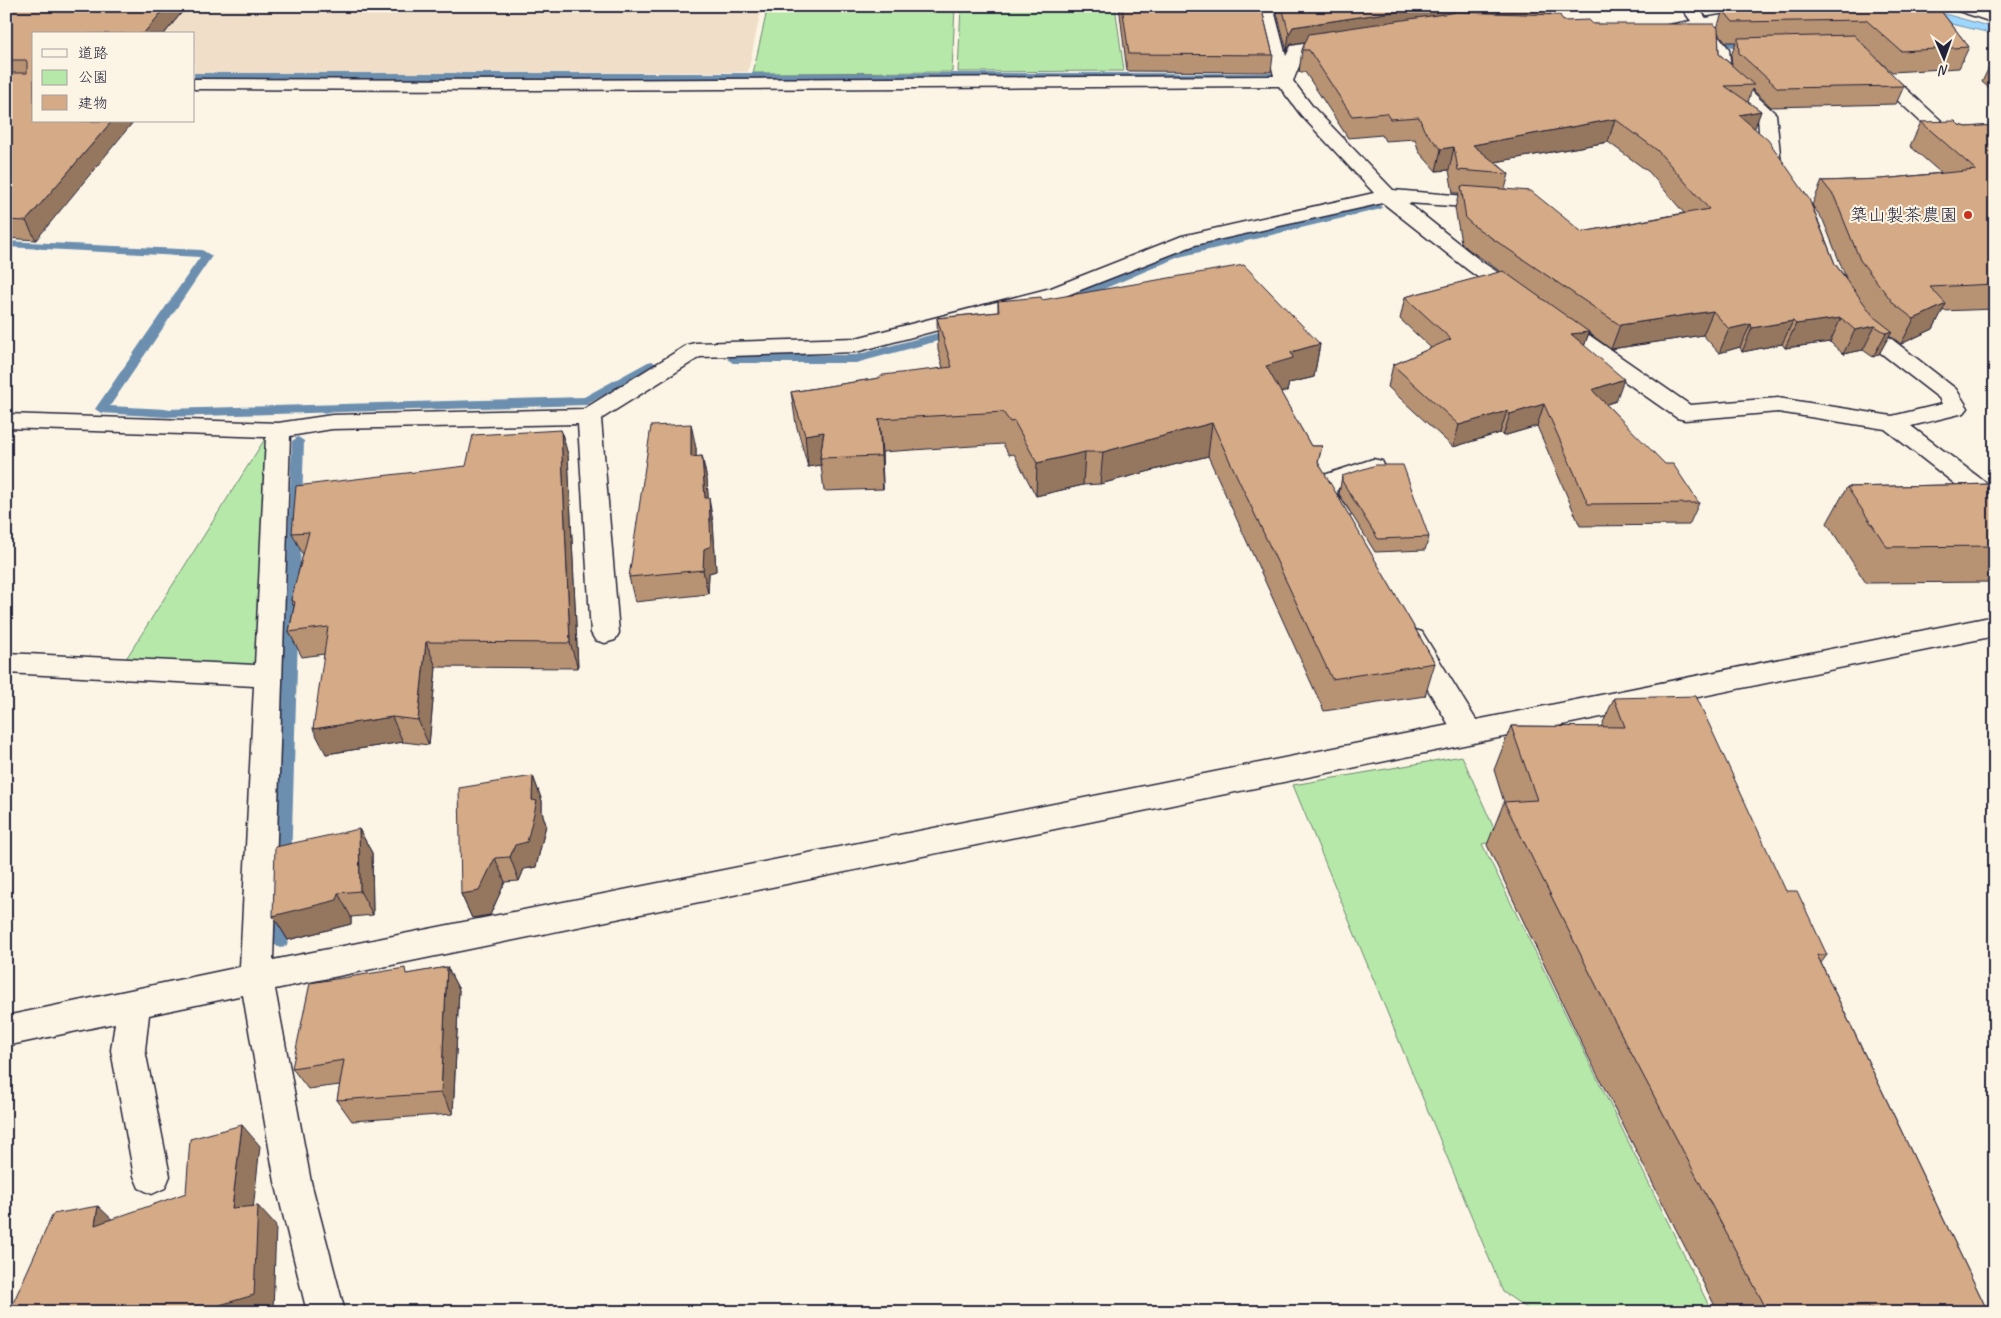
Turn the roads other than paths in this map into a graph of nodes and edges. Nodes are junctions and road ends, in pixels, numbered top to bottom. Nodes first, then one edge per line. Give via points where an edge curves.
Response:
1 (1265, 6) edge
2 (1688, 6) edge
3 (1958, 6) edge
4 (1774, 12) edge
5 (1995, 18) edge
6 (1700, 24) junction
7 (1644, 32) edge
8 (1356, 41) edge
9 (1858, 53) edge
10 (1284, 81) junction
11 (195, 84) edge
12 (1995, 139) edge
13 (1788, 188) edge
14 (1387, 196) junction
15 (1512, 205) edge
16 (1847, 300) edge
17 (589, 416) junction
18 (6, 420) edge
19 (1892, 423) junction
20 (278, 430) junction
21 (1373, 467) edge
22 (1995, 494) edge
23 (1351, 536) edge
24 (1402, 622) edge
25 (1995, 626) edge
26 (605, 632) dead end
27 (6, 662) edge
28 (268, 676) junction
29 (1468, 732) junction
30 (256, 978) junction
31 (134, 1004) junction
32 (6, 1031) edge
33 (152, 1176) dead end
34 (326, 1312) edge

1 - 10 street
2 - 6 street
3 - 5 street
4 - 6 street
6 - 7 street
6 - 13 street via 1729,49 1722,74 1767,114 1771,164
8 - 10 street via 1297,50
9 - 12 street via 1955,143
10 - 11 street
10 - 14 street via 1307,111
14 - 15 street
14 - 17 street via 1189,240 1058,292 856,345 695,350
14 - 19 street via 1475,266 1685,413 1778,405
16 - 19 street via 1872,335 1948,394 1956,408
17 - 20 street via 332,422
17 - 26 street
18 - 20 street
19 - 22 street via 1982,492
20 - 28 street
21 - 23 street via 1327,483 1325,494
24 - 29 street
25 - 29 street
27 - 28 street
28 - 30 street
29 - 30 street
30 - 31 street
30 - 34 street via 293,1182
31 - 32 street
31 - 33 street via 128,1050

